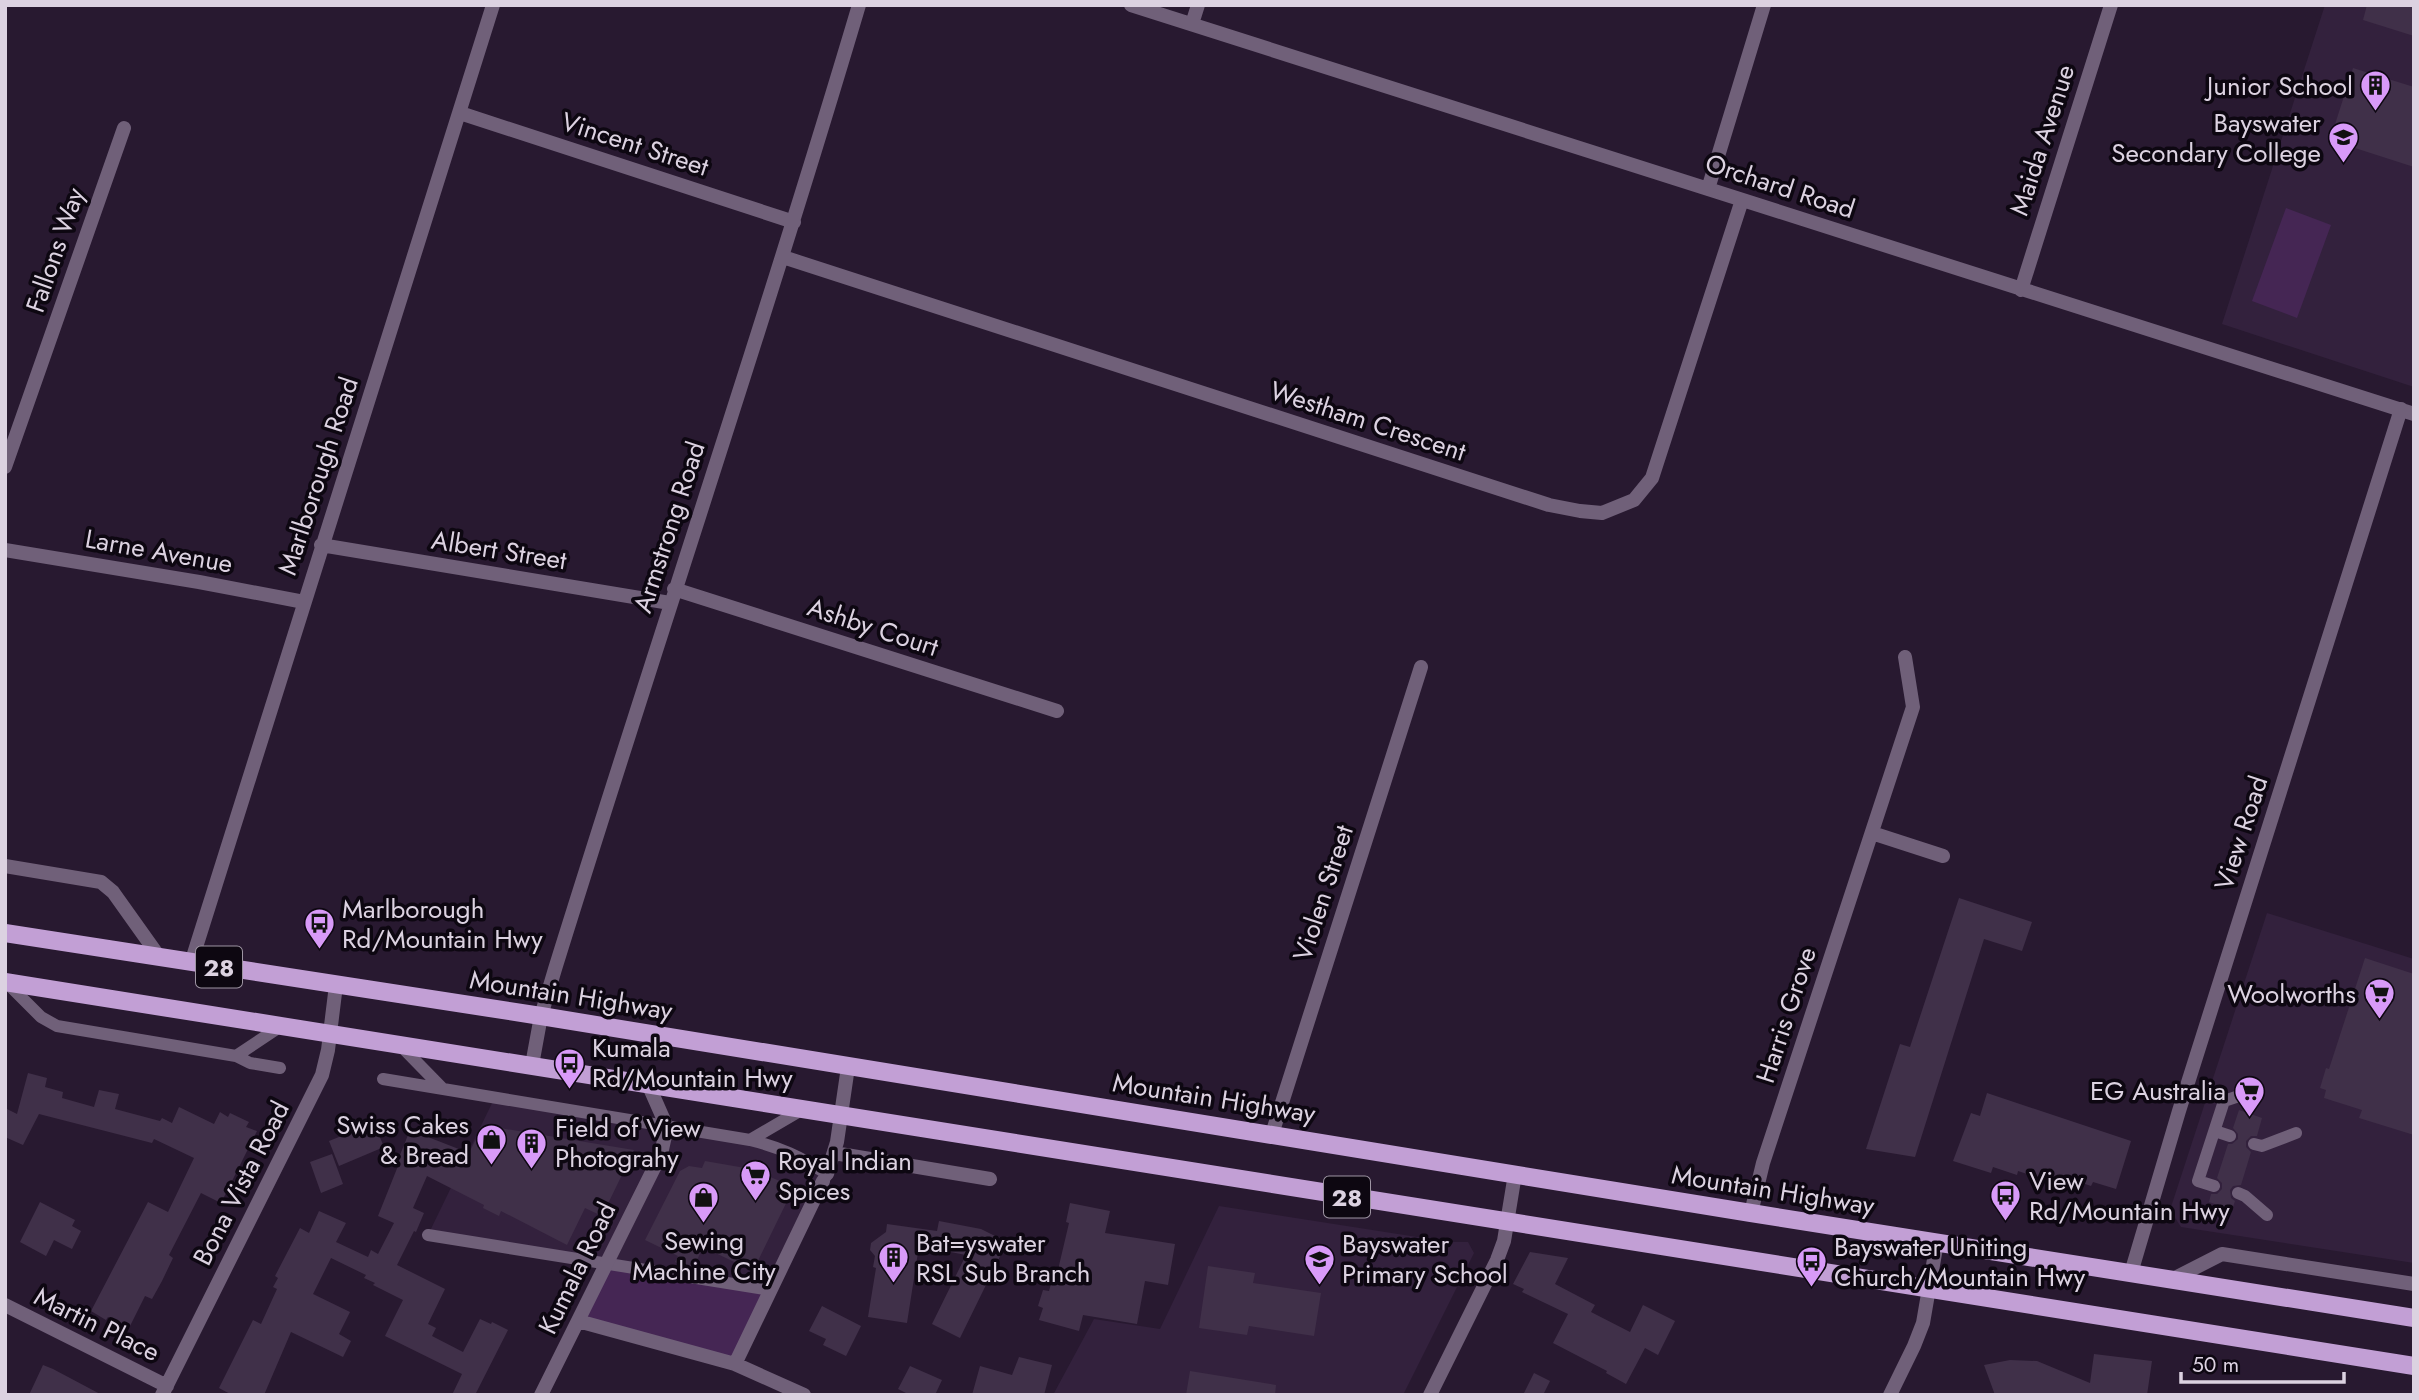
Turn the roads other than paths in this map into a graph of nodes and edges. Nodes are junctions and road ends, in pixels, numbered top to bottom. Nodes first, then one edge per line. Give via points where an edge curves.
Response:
1 (493, 5) edge
2 (859, 5) edge
3 (1131, 5) edge
4 (1198, 5) edge
5 (1764, 5) edge
6 (2111, 5) edge
7 (1192, 24) junction
8 (460, 113) junction
9 (124, 128) dead end
10 (1708, 189) junction
11 (1742, 200) junction
12 (794, 222) junction
13 (783, 257) junction
14 (2021, 290) junction
15 (2407, 412) edge
16 (5, 467) edge
17 (321, 545) junction
18 (5, 550) edge
19 (672, 596) junction
20 (304, 602) junction
21 (1905, 657) dead end
22 (1421, 667) dead end
23 (1057, 711) dead end
24 (1872, 832) junction
25 (1943, 856) dead end
26 (5, 866) edge
27 (5, 933) edge
28 (160, 958) junction
29 (191, 963) junction
30 (6, 982) edge
31 (335, 985) junction
32 (541, 1016) junction
33 (281, 1026) junction
34 (330, 1034) junction
35 (399, 1044) junction
36 (236, 1056) junction
37 (532, 1065) junction
38 (848, 1067) junction
39 (280, 1068) dead end
40 (383, 1079) dead end
41 (648, 1084) junction
42 (443, 1089) junction
43 (2242, 1095) dead end
44 (803, 1109) junction
45 (841, 1115) junction
46 (667, 1127) junction
47 (2215, 1131) junction
48 (2296, 1133) dead end
49 (1272, 1134) junction
50 (2230, 1136) dead end
51 (750, 1140) junction
52 (2254, 1144) dead end
53 (834, 1153) junction
54 (1515, 1174) junction
55 (825, 1178) junction
56 (990, 1179) dead end
57 (2214, 1186) dead end
58 (2238, 1194) dead end
59 (1751, 1213) junction
60 (2267, 1215) dead end
61 (1507, 1222) junction
62 (428, 1235) dead end
63 (1937, 1242) junction
64 (606, 1264) junction
65 (2131, 1273) junction
66 (2173, 1279) junction
67 (2414, 1284) edge
68 (771, 1290) junction
69 (1929, 1290) junction
70 (5, 1305) edge
71 (2414, 1318) edge
72 (578, 1321) junction
73 (735, 1364) junction
74 (2414, 1366) edge
75 (164, 1390) edge
76 (541, 1395) edge
77 (804, 1395) edge
78 (1430, 1395) edge
79 (1890, 1395) edge

1 - 8 street, Marlborough Road
2 - 12 street, Armstrong Road
3 - 7 street, Orchard Road
4 - 7 street
5 - 10 street
6 - 14 street, Maida Avenue
7 - 10 street, Orchard Road
8 - 12 street, Vincent Street
8 - 17 street, Marlborough Road
9 - 16 street, Fallons Way
10 - 11 street, Orchard Road
11 - 13 street, Westham Crescent via 1652,478 1634,500 1602,513 1549,505
11 - 14 street, Orchard Road
12 - 13 street, Armstrong Road
13 - 19 street, Armstrong Road
14 - 15 street, Orchard Road
15 - 65 street, View Road via 2175,1122
17 - 19 street, Albert Street
17 - 20 street, Marlborough Road
18 - 20 street, Larne Avenue
19 - 23 street, Ashby Court
19 - 32 street, Armstrong Road
20 - 29 street, Marlborough Road
21 - 24 street, Harris Grove via 1913,707
22 - 49 street, Violen Street
24 - 25 street
24 - 59 street, Harris Grove
26 - 28 street via 100,882 113,892
27 - 28 main road, Mountain Highway / 28
28 - 29 main road, Mountain Highway / 28
29 - 31 main road, Mountain Highway / 28
30 - 33 main road, 28
30 - 36 lane via 41,1017 57,1026
31 - 32 main road, Mountain Highway / 28
31 - 34 street, Bona Vista Road
32 - 37 street, Armstrong Road
32 - 38 main road, Mountain Highway / 28
33 - 34 main road, 28
33 - 36 lane
34 - 35 main road, 28
34 - 75 street, Bona Vista Road via 325,1069 316,1089
35 - 37 main road, 28
35 - 42 lane
36 - 39 lane
37 - 41 main road, 28
38 - 45 street
38 - 49 main road, Mountain Highway / 28
40 - 42 lane
41 - 44 main road, 28
41 - 46 street
42 - 46 lane
43 - 47 lane via 2224,1101
44 - 45 main road, 28
44 - 51 lane
45 - 53 street
45 - 61 main road, 28
46 - 51 lane
46 - 64 street, Kumala Road via 661,1154
47 - 50 lane
47 - 57 lane via 2198,1181
48 - 52 lane via 2262,1146
49 - 54 main road, Mountain Highway / 28
51 - 55 lane via 791,1152
53 - 55 street
53 - 56 street
54 - 59 main road, Mountain Highway / 28
54 - 61 street
55 - 68 street
58 - 60 lane
59 - 63 main road, Mountain Highway / 28
61 - 69 main road, 28
61 - 78 street via 1497,1260
62 - 64 lane
63 - 65 main road, Mountain Highway / 28
63 - 69 street
64 - 68 lane
64 - 72 street, Kumala Road
65 - 66 main road, Mountain Highway / 28
66 - 67 street via 2222,1254
66 - 71 main road, Mountain Highway / 28
68 - 73 street
69 - 74 main road, 28
69 - 79 street via 1917,1339
70 - 75 street, Martin Place
72 - 73 street
72 - 76 street, Kumala Road
73 - 77 street

